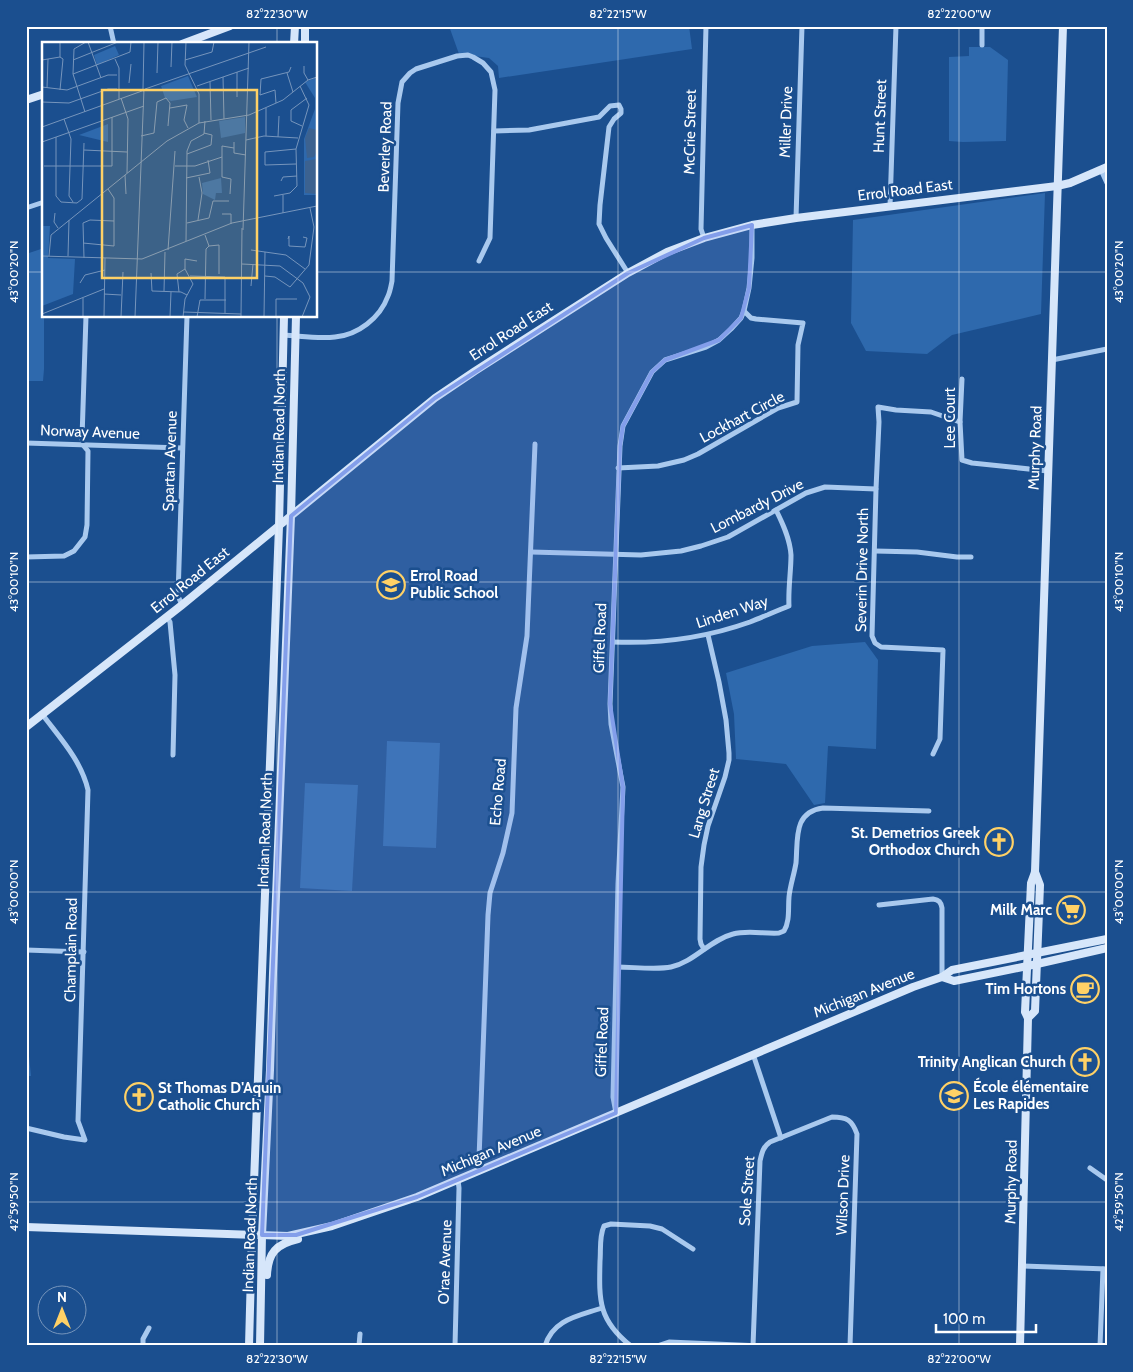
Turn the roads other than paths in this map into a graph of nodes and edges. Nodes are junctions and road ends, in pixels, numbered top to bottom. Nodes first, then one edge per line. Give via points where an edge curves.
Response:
1 (110, 26) edge
2 (230, 26) edge
3 (295, 26) edge
4 (305, 26) edge
5 (706, 26) edge
6 (802, 26) edge
7 (896, 26) edge
8 (982, 26) edge
9 (1063, 26) edge
10 (114, 42) edge
11 (187, 42) edge
12 (294, 42) edge
13 (305, 42) edge
14 (982, 45) dead end
15 (42, 95) edge
16 (26, 100) edge
17 (494, 131) junction
18 (1104, 168) edge
19 (1107, 183) edge
20 (1057, 186) junction
21 (42, 203) edge
22 (890, 206) junction
23 (26, 208) edge
24 (796, 218) junction
25 (752, 224) junction
26 (704, 238) junction
27 (479, 261) dead end
28 (628, 273) junction
29 (744, 311) junction
30 (86, 318) edge
31 (187, 318) edge
32 (284, 318) edge
33 (296, 318) edge
34 (284, 335) junction
35 (295, 336) junction
36 (1107, 349) edge
37 (1052, 360) junction
38 (962, 379) dead end
39 (960, 422) junction
40 (26, 442) edge
41 (535, 444) dead end
42 (83, 445) junction
43 (182, 448) junction
44 (618, 468) junction
45 (1048, 471) junction
46 (876, 489) junction
47 (776, 510) junction
48 (291, 516) junction
49 (279, 526) junction
50 (875, 551) junction
51 (531, 552) junction
52 (616, 554) junction
53 (26, 557) edge
54 (971, 557) dead end
55 (182, 605) junction
56 (167, 617) junction
57 (708, 635) junction
58 (613, 642) junction
59 (42, 714) junction
60 (26, 727) edge
61 (933, 754) dead end
62 (173, 755) dead end
63 (929, 811) dead end
64 (1035, 872) junction
65 (879, 905) dead end
66 (1107, 939) edge
67 (1107, 948) edge
68 (704, 949) junction
69 (26, 950) edge
70 (84, 952) junction
71 (1037, 952) junction
72 (1027, 954) junction
73 (1037, 964) junction
74 (617, 966) junction
75 (1026, 966) junction
76 (942, 977) junction
77 (1028, 1018) junction
78 (753, 1054) junction
79 (616, 1112) junction
80 (26, 1128) edge
81 (781, 1138) junction
82 (1090, 1168) dead end
83 (483, 1170) junction
84 (458, 1180) junction
85 (1107, 1180) edge
86 (332, 1226) junction
87 (26, 1227) edge
88 (252, 1235) junction
89 (262, 1236) junction
90 (693, 1249) dead end
91 (1023, 1266) junction
92 (1105, 1269) edge
93 (261, 1299) junction
94 (602, 1308) junction
95 (148, 1328) dead end
96 (360, 1334) dead end
97 (143, 1346) edge
98 (249, 1346) edge
99 (260, 1346) edge
100 (359, 1346) edge
101 (455, 1346) edge
102 (545, 1346) edge
103 (631, 1346) edge
104 (657, 1346) edge
105 (753, 1346) edge
106 (761, 1346) edge
107 (850, 1346) edge
108 (1020, 1346) edge
109 (1100, 1346) edge

1 - 10 street
2 - 11 main road
3 - 12 main road
4 - 13 main road
5 - 26 street, McCrie Street via 701,229
6 - 24 street, Miller Drive
7 - 22 street, Hunt Street
8 - 14 street
9 - 20 main road, Murphy Road
15 - 16 main road
17 - 27 street, Beverley Road via 490,238
17 - 28 street via 529,130 599,117 610,106 619,105 621,114 609,127 599,224
17 - 35 street, Beverley Road via 493,78 488,67 479,60 468,55 457,56 416,69 405,78 398,103 393,274 388,296 374,318 351,333 332,337
18 - 19 street
18 - 20 main road, Errol Road East
20 - 22 main road, Errol Road East
20 - 37 main road, Murphy Road
21 - 23 street
22 - 24 main road, Errol Road East
24 - 25 main road, Errol Road East
25 - 26 main road, Errol Road East
25 - 29 street, Giffel Road via 752,258
26 - 28 main road, Errol Road East via 667,252
28 - 48 main road, Errol Road East via 435,398
29 - 44 street, Giffel Road via 731,330 719,340 666,360 652,372 623,426
29 - 44 street, Lockhart Circle via 751,318 803,323 798,345 797,402 778,408 684,460 658,466
30 - 42 street
31 - 43 street, Spartan Avenue
32 - 34 main road, Indian Road North
33 - 35 main road, Indian Road North
34 - 35 street, Beverley Road
34 - 49 main road, Indian Road North
35 - 48 main road, Indian Road North
36 - 37 street
37 - 45 main road, Murphy Road
38 - 39 street, Lee Court
39 - 45 street, Lee Court via 962,460
39 - 46 street, Severin Drive North via 931,412 878,408
40 - 42 street, Norway Avenue
41 - 51 street, Echo Road
42 - 43 street, Norway Avenue
42 - 53 street via 88,451 84,537 74,551 64,556
43 - 55 street, Spartan Avenue via 178,596
44 - 52 street, Giffel Road
45 - 64 main road, Murphy Road
46 - 47 street, Lombardy Drive via 825,487 806,493
46 - 50 street, Severin Drive North
47 - 52 street, Lombardy Drive via 728,537 701,546 661,554
47 - 57 street, Linden Way via 785,528 791,555 789,606
48 - 49 main road, Errol Road East
48 - 89 main road, Indian Road North
49 - 55 main road, Errol Road East
49 - 88 main road, Indian Road North
50 - 54 street
50 - 61 street, Severin Drive North via 874,643 885,648 943,650 940,739
51 - 52 street, Lombardy Drive
51 - 83 street, Echo Road via 527,636 516,708 512,813 490,893 488,915 480,1159
52 - 58 street, Giffel Road
55 - 56 main road, Errol Road East
56 - 59 main road, Errol Road East
56 - 62 street via 175,675
57 - 58 street, Linden Way via 662,642
57 - 68 street, Lang Street via 726,720 729,760 708,826 701,867 700,938
58 - 74 street, Giffel Road via 611,724 623,787
59 - 60 main road, Errol Road East
59 - 70 street, Champlain Road via 76,759 88,790
63 - 68 street via 823,808 807,813 799,825 788,922 784,931 733,934
64 - 71 main road, Murphy Road via 1040,885
64 - 72 main road, Murphy Road via 1031,883
65 - 76 street via 938,900 942,908
66 - 71 main road, Michigan Avenue
67 - 73 main road, Michigan Avenue
68 - 74 street via 672,967
69 - 70 street
70 - 80 street, Champlain Road via 78,1121 85,1140
71 - 72 main road, Michigan Avenue
71 - 73 main road, Murphy Road
72 - 75 main road, Murphy Road
72 - 76 main road, Michigan Avenue via 952,970
73 - 75 main road, Michigan Avenue
73 - 77 main road, Murphy Road via 1035,1011
74 - 79 street, Giffel Road via 613,1098
75 - 76 main road, Michigan Avenue via 954,981
75 - 77 main road, Murphy Road via 1025,1012
76 - 78 main road, Michigan Avenue
77 - 91 main road, Murphy Road
78 - 79 main road, Michigan Avenue
78 - 81 street
79 - 83 main road, Michigan Avenue
81 - 105 street, Sole Street via 765,1145 760,1161
81 - 107 street, Wilson Drive via 832,1117 854,1124 857,1134
82 - 85 street
83 - 84 main road, Michigan Avenue
84 - 86 main road, Michigan Avenue
84 - 101 street, O'rae Avenue
86 - 89 main road, Michigan Avenue via 291,1236
86 - 93 main road via 278,1247 269,1260
87 - 88 main road, Michigan Avenue
88 - 89 main road, Michigan Avenue
88 - 98 main road, Indian Road North
89 - 93 main road, Indian Road North
90 - 94 street via 662,1229 604,1226 600,1272
91 - 92 street
91 - 108 main road, Murphy Road
92 - 109 street
93 - 99 main road, Indian Road North
94 - 102 street via 560,1324
94 - 103 street via 614,1331
95 - 97 street
96 - 100 street
104 - 105 street via 669,1342
105 - 106 street

